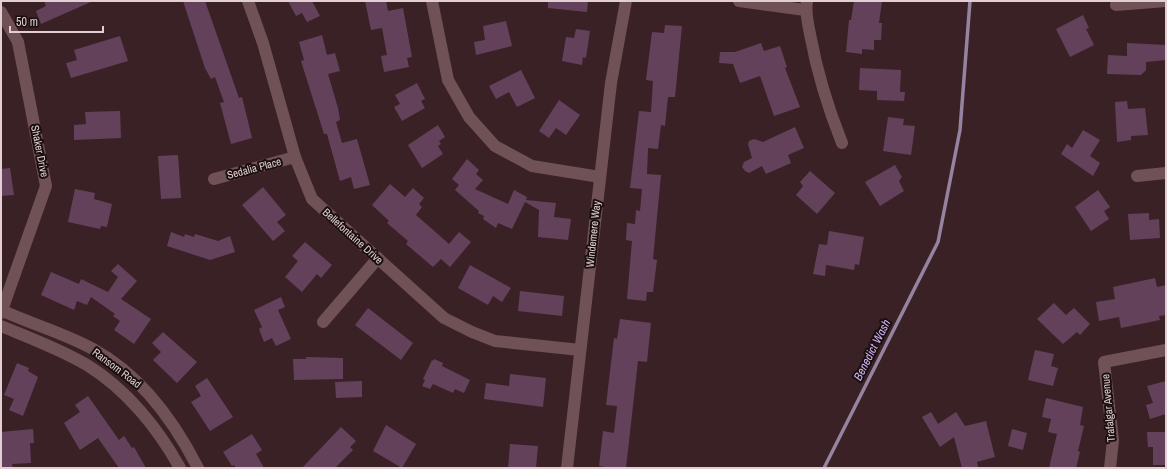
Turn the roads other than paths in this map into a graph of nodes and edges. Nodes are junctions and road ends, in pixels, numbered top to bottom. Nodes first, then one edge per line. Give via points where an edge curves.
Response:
1 (248, 1) edge
2 (432, 1) edge
3 (626, 1) edge
4 (739, 1) edge
5 (1166, 1) edge
6 (806, 5) edge
7 (1116, 5) dead end
8 (1, 12) edge
9 (842, 144) dead end
10 (295, 157) junction
11 (1166, 174) edge
12 (1137, 176) dead end
13 (600, 177) junction
14 (214, 179) dead end
15 (378, 258) junction
16 (1, 311) edge
17 (323, 322) dead end
18 (1, 326) edge
19 (580, 350) junction
20 (1166, 350) edge
21 (180, 468) edge
22 (198, 468) edge
23 (567, 468) edge
24 (1110, 468) edge

1 - 10 street, Bellefontaine Drive via 263,43
2 - 13 street via 448,80 469,117 495,146 532,166
3 - 13 street, Windemere Way via 610,83
4 - 6 street
5 - 7 street
6 - 9 street via 818,71
8 - 16 street, Shaker Drive via 18,42 46,186
10 - 14 street, Sedalia Place
10 - 15 street, Bellefontaine Drive via 312,199
11 - 12 street
13 - 19 street, Windemere Way
15 - 17 street
15 - 19 street, Bellefontaine Drive via 444,318 472,332 495,341
16 - 22 street, Ransom Road via 94,350 125,372 162,409
18 - 21 street, Ransom Road via 87,365 115,385 146,418
19 - 23 street, Windemere Way
20 - 24 street, Trafalgar Avenue via 1104,362 1113,440

